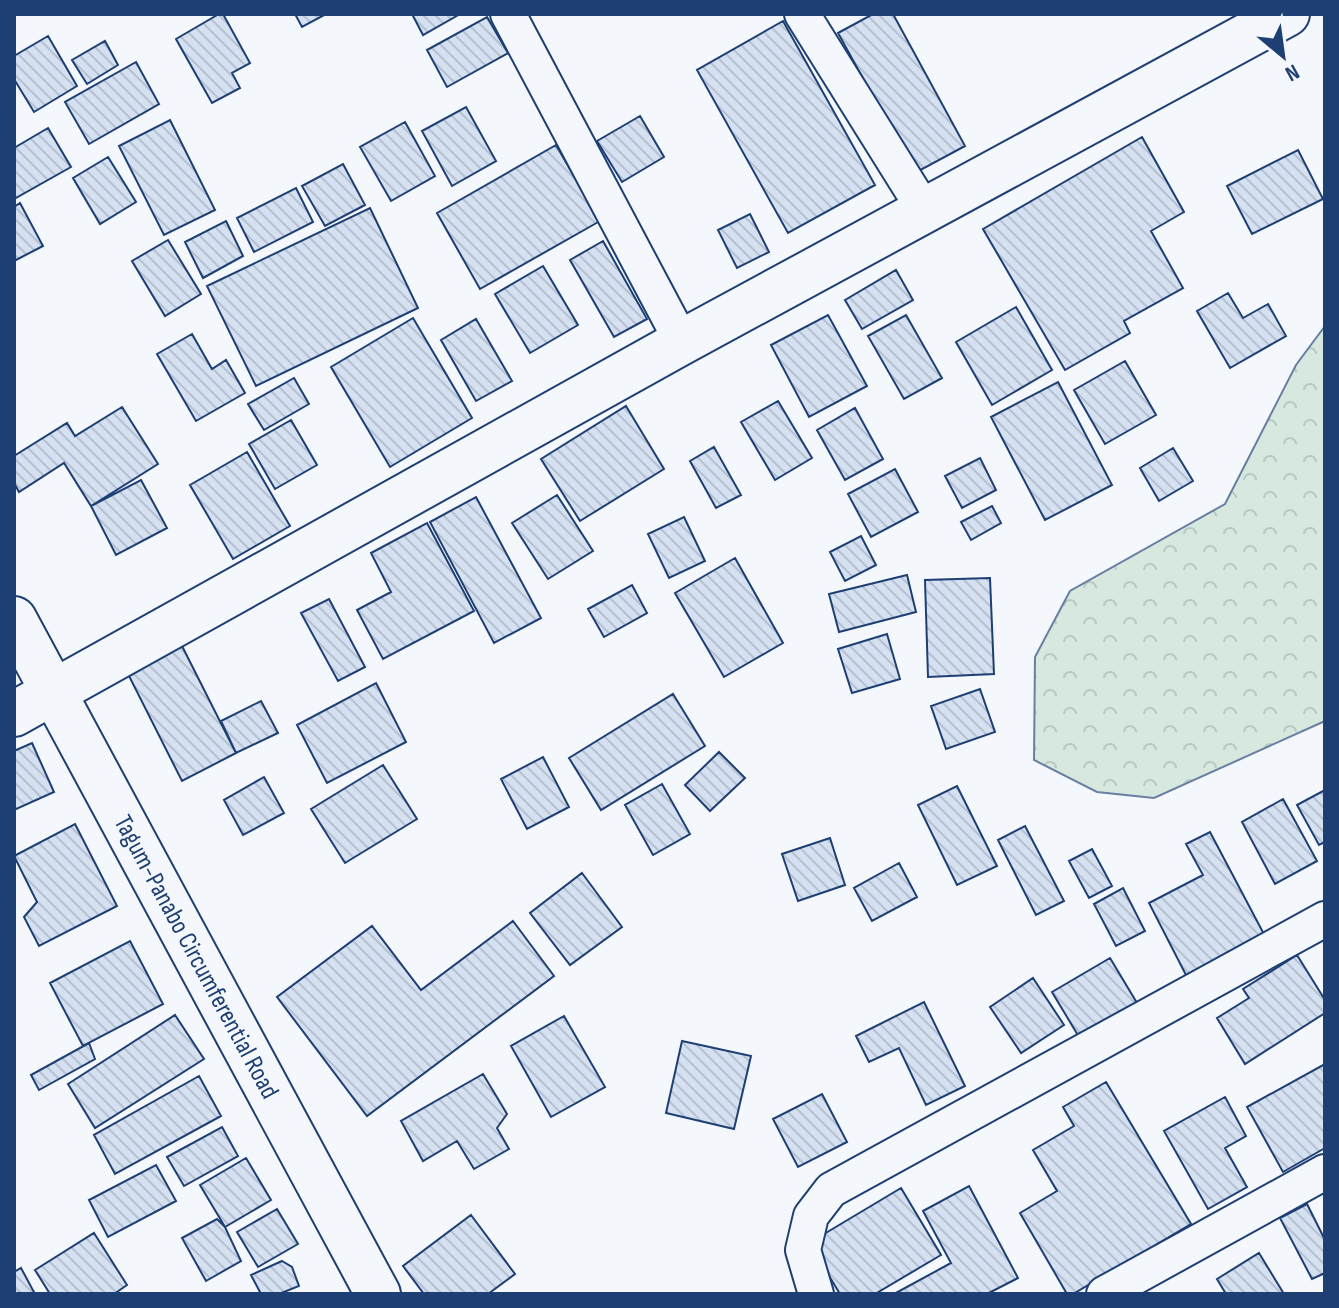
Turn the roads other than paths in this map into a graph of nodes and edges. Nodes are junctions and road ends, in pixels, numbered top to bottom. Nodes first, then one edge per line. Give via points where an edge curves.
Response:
1 (508, 14) edge
2 (802, 14) edge
3 (1287, 14) edge
4 (925, 211) junction
5 (682, 342) junction
6 (14, 619) edge
7 (54, 692) junction
8 (14, 714) edge
9 (1325, 919) edge
10 (1325, 1172) edge
11 (378, 1294) edge
12 (816, 1294) edge
13 (1104, 1294) edge

1 - 5 street
2 - 4 street
3 - 4 street
4 - 5 street
5 - 7 street
6 - 7 street, Tagum-Panabo Circumferential Road
7 - 8 street
7 - 11 street, Tagum-Panabo Circumferential Road
9 - 12 street via 831,1190 811,1216 803,1250
10 - 13 street

